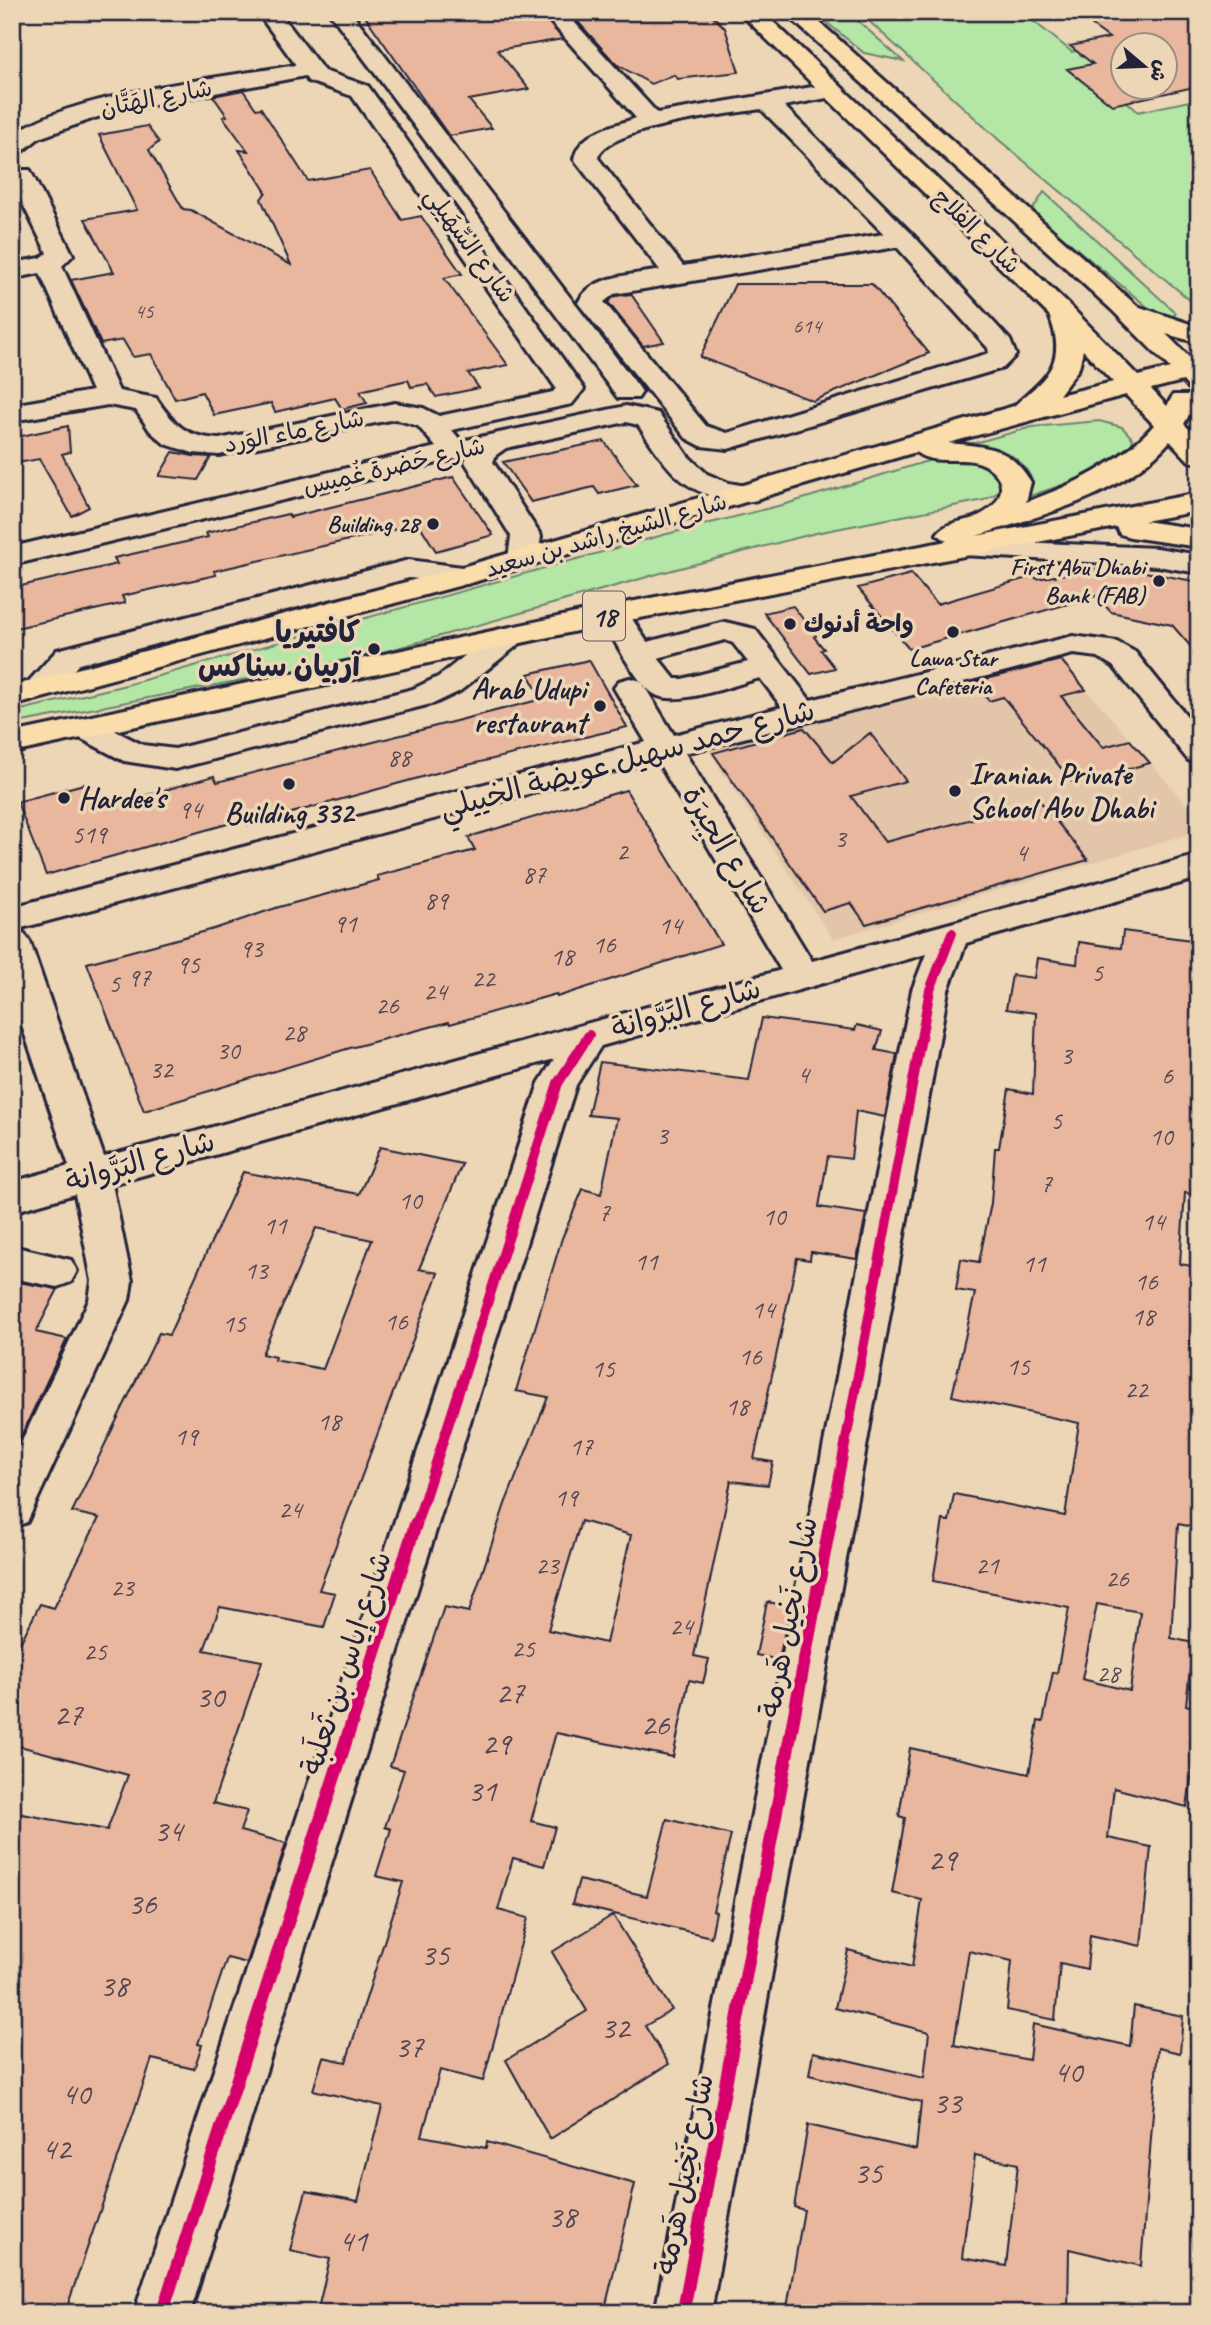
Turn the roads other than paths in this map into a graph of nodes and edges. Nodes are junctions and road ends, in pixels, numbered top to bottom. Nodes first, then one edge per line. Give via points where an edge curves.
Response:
1 (268, 12) edge
2 (340, 12) edge
3 (553, 12) edge
4 (750, 12) edge
5 (795, 12) edge
6 (309, 69) junction
7 (830, 91) junction
8 (768, 102) junction
9 (651, 121) junction
10 (14, 160) edge
11 (903, 239) junction
12 (49, 264) junction
13 (12, 271) edge
14 (677, 275) junction
15 (1120, 303) junction
16 (1061, 312) junction
17 (1199, 335) edge
18 (1195, 374) edge
19 (1133, 385) junction
20 (628, 392) dead end
21 (108, 397) junction
22 (12, 412) edge
23 (1023, 412) junction
24 (1183, 413) edge
25 (436, 425) junction
26 (1199, 430) edge
27 (496, 442) junction
28 (898, 449) junction
29 (453, 451) junction
30 (1199, 455) edge
31 (747, 494) junction
32 (1199, 502) edge
33 (990, 522) junction
34 (1089, 525) junction
35 (1199, 538) edge
36 (954, 548) junction
37 (913, 555) junction
38 (12, 556) edge
39 (523, 559) junction
40 (1199, 565) edge
41 (467, 575) joint
42 (614, 614) junction
43 (508, 637) junction
44 (762, 658) junction
45 (641, 672) junction
46 (24, 693) edge
47 (803, 712) junction
48 (85, 728) junction
49 (12, 743) edge
50 (666, 749) junction
51 (1199, 753) edge
52 (1199, 866) edge
53 (12, 919) edge
54 (953, 933) junction
55 (12, 942) edge
56 (893, 949) junction
57 (802, 975) junction
58 (930, 990) junction
59 (589, 1035) joint
60 (542, 1068) junction
61 (90, 1175) junction
62 (12, 1197) edge
63 (12, 1262) edge
64 (57, 1271) dead end
65 (12, 1509) edge
66 (162, 2313) edge
67 (683, 2313) edge

1 - 6 street, شارع السِّهَيلِي
2 - 20 street
3 - 9 street
4 - 7 main road, شارع الفلاح
5 - 15 main road, شارع الفلاح
6 - 10 street, شارع الهَتَّان via 97,108 47,124
6 - 25 street, شارع السِّهَيلِي via 316,76 360,91 570,389 562,398
7 - 8 street
7 - 16 main road, شارع الفلاح
8 - 9 street
8 - 11 street
9 - 14 street via 599,139 588,149 586,159
10 - 12 street via 60,255
11 - 14 street
11 - 14 street via 1001,346 1003,355 994,362 729,441 711,440 696,432 591,303 595,294 607,288
12 - 13 street
12 - 21 street
15 - 17 main road via 1157,323
15 - 18 main road, شارع الفلاح
16 - 19 main road, شارع الفلاح
16 - 23 main road via 1071,331 1072,352 1065,371
18 - 19 main road, شارع الشيخ راشد بن سعيد
18 - 24 main road
19 - 23 main road, شارع الشيخ راشد بن سعيد
19 - 24 main road, شارع الفلاح
21 - 22 street, شارع ماء الوَرد
21 - 25 street, شارع ماء الوَرد via 146,404 162,430 196,446 238,445 396,411 411,412
23 - 24 main road
23 - 28 main road, شارع الشيخ راشد بن سعيد
24 - 26 main road
24 - 30 main road, شارع الفلاح
24 - 33 main road via 1125,465 1097,482 1041,507
25 - 29 street
27 - 29 street, شارع حَضرة غُمِيس
27 - 31 street, شارع حَضرة غُمِيس via 626,415 641,416 695,481
27 - 39 street via 483,452 479,463 526,536
28 - 31 main road, شارع الشيخ راشد بن سعيد
28 - 33 main road via 972,451 1008,467 1017,482 1015,497
29 - 38 street, شارع حَضرة غُمِيس
31 - 39 main road, شارع الشيخ راشد بن سعيد
32 - 34 main road, 18
33 - 37 main road via 945,536
34 - 35 main road
34 - 36 main road, 18
36 - 37 main road, 18
36 - 40 street via 1157,557
37 - 42 main road, 18
39 - 41 main road, شارع الشيخ راشد بن سعيد
41 - 46 street via 409,569 68,657
42 - 43 main road, 18
42 - 45 street, شارع الجِيرَة
43 - 48 main road, 18
43 - 48 street via 437,691 189,757 148,758
44 - 45 street via 677,689
44 - 45 street via 744,636 730,631
44 - 47 street
45 - 50 street, شارع الجِيرَة
47 - 50 street, شارع حمد سهيل عويضة الخييلي
47 - 51 street, شارع حمد سهيل عويضة الخييلي via 1084,644 1124,659
48 - 49 main road, 18
50 - 53 street, شارع حمد سهيل عويضة الخييلي
50 - 57 street, شارع الجِيرَة
52 - 54 street, شارع البَرَّوانة
54 - 56 street, شارع البَرَّوانة
54 - 58 street, شارع نَخِيل هَرمة
55 - 61 street
56 - 57 street, شارع البَرَّوانة
56 - 58 street via 919,967
57 - 59 street, شارع البَرَّوانة
58 - 67 street, شارع نَخِيل هَرمة
59 - 60 street, شارع إياس بن ثَعلَبة
60 - 61 street, شارع البَرَّوانة
60 - 66 street, شارع إياس بن ثَعلَبة
61 - 62 street, شارع البَرَّوانة
61 - 65 street via 112,1281 110,1300
63 - 64 street

